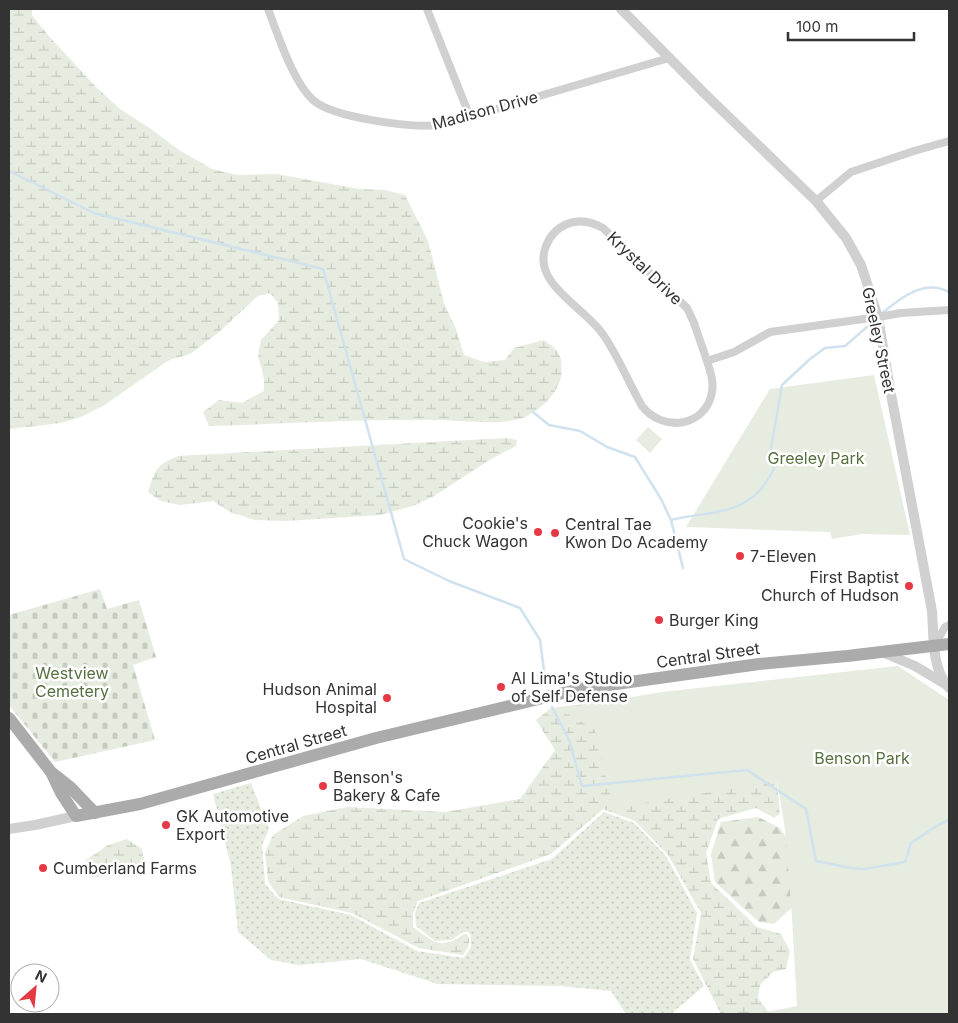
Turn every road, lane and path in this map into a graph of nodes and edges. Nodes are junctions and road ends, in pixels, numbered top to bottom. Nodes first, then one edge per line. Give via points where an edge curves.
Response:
1 (268, 9) edge
2 (426, 9) edge
3 (621, 9) edge
4 (669, 58) junction
5 (470, 117) junction
6 (949, 142) edge
7 (816, 202) junction
8 (949, 310) edge
9 (878, 317) junction
10 (707, 361) junction
11 (949, 625) edge
12 (949, 644) edge
13 (934, 646) junction
14 (881, 652) junction
15 (949, 687) edge
16 (9, 718) edge
17 (51, 772) junction
18 (95, 813) junction
19 (76, 816) junction
20 (9, 829) edge

1 - 5 street, Madison Drive via 289,62 308,96 324,107 409,126 439,125
2 - 5 street
3 - 4 street, Greeley Street
4 - 5 street, Madison Drive
4 - 7 street, Greeley Street
6 - 7 street via 851,172
7 - 9 street, Greeley Street via 852,248 865,274
8 - 9 street
9 - 10 street via 770,332 734,352
9 - 13 street, Greeley Street via 932,611
10 - 10 street, Krystal Drive via 687,308 603,228 576,222 565,225 552,235 544,256 548,278 603,334 639,401 650,414 665,422 676,423 701,413 713,388
11 - 13 street
12 - 13 main road, Central Street
13 - 14 main road, Central Street
13 - 15 street, Greeley Street via 938,671
14 - 15 street via 915,666
14 - 18 main road, Central Street via 759,664 580,689 376,738 140,804
16 - 17 main road
17 - 18 main road
17 - 19 main road
18 - 19 main road, Central Street
19 - 20 street, Central Street

